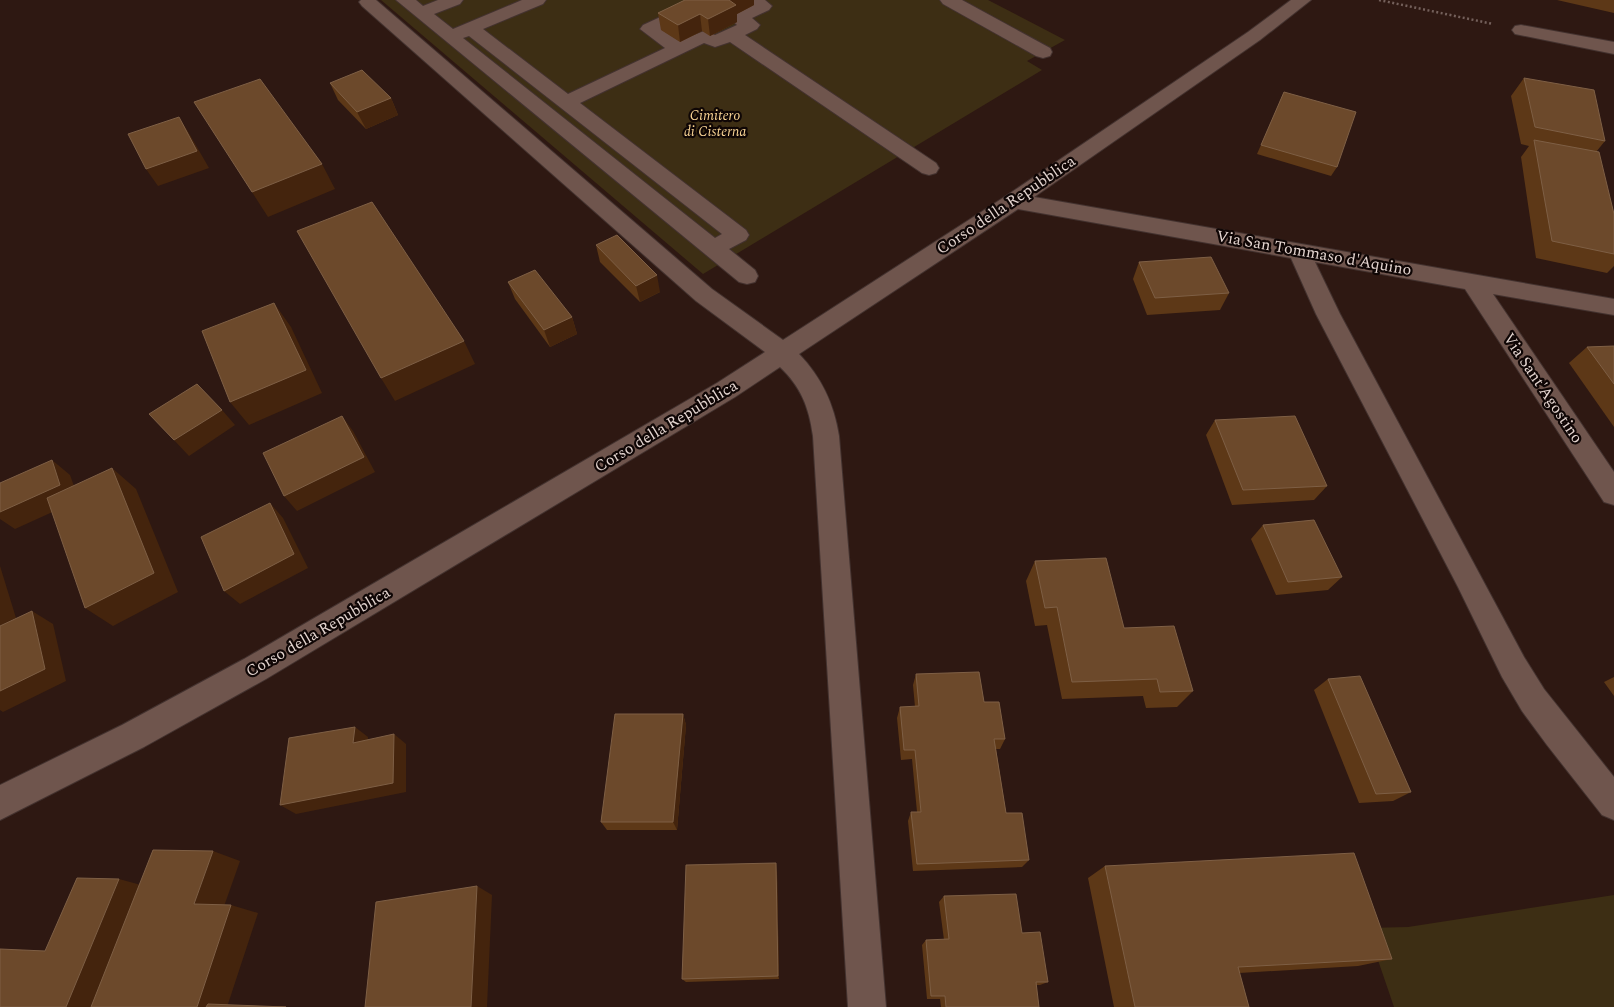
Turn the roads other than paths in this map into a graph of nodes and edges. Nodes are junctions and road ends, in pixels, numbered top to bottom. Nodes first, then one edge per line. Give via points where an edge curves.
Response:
1 (405, 0) edge
2 (454, 0) edge
3 (537, 0) edge
4 (711, 0) edge
5 (949, 0) edge
6 (1302, 0) edge
7 (368, 2) dead end
8 (764, 2) edge
9 (421, 13) junction
10 (470, 28) junction
11 (1521, 30) road end
12 (731, 34) junction
13 (451, 37) junction
14 (1614, 48) edge
15 (678, 49) junction
16 (1043, 52) dead end
17 (567, 102) junction
18 (929, 168) dead end
19 (1014, 201) junction
20 (712, 249) junction
21 (1299, 251) junction
22 (747, 276) dead end
23 (1472, 281) junction
24 (1614, 307) edge
25 (782, 354) junction
26 (1614, 494) edge
27 (0, 802) edge
28 (1614, 803) edge
29 (868, 1007) edge

1 - 9 street
2 - 9 street
3 - 10 street
4 - 15 street via 649,29
5 - 16 street
6 - 19 street, Corso della Repubblica
7 - 25 street via 704,295
8 - 12 street via 739,18 751,25
9 - 13 street
10 - 13 street
10 - 17 street
11 - 14 street
12 - 15 street via 715,42 704,36
12 - 18 street
13 - 20 street
15 - 17 street
17 - 20 street via 738,234
19 - 21 street, Via San Tommaso d'Aquino
19 - 25 street, Corso della Repubblica
20 - 22 street
21 - 23 street, Via San Tommaso d'Aquino
21 - 28 street via 1328,314 1517,674 1558,734
23 - 24 street, Via San Tommaso d'Aquino
23 - 26 street, Via Sant'Agostino
25 - 27 street, Corso della Repubblica via 625,452 286,651 133,736
25 - 29 street via 799,370 817,397 826,436

